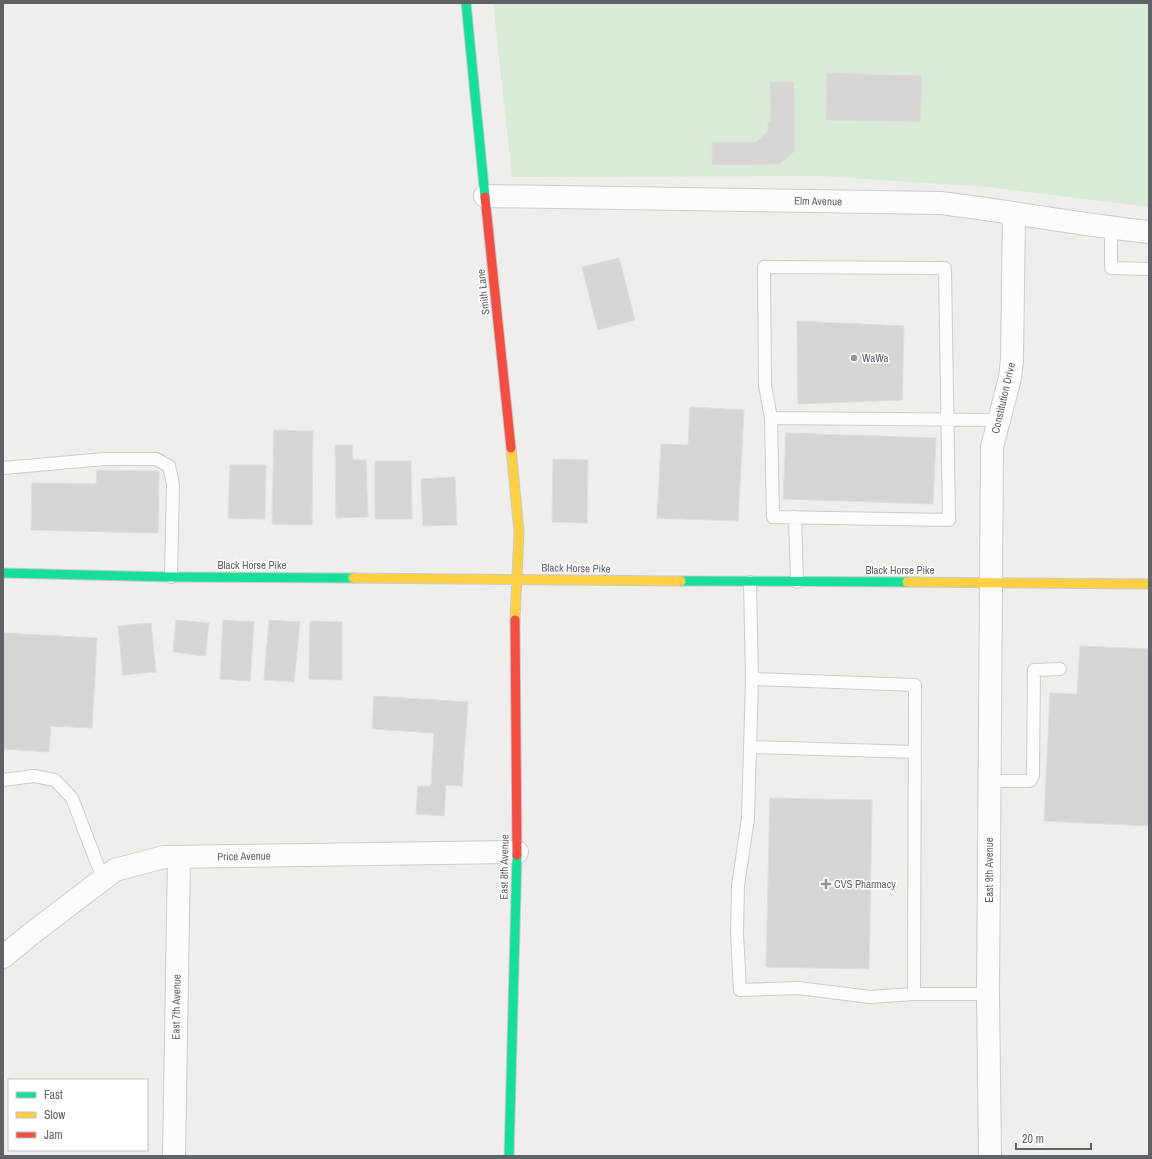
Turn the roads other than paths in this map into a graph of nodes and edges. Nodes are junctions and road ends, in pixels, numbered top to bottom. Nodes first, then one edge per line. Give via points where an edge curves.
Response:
1 (466, 3) edge
2 (485, 196) junction
3 (1014, 213) junction
4 (1111, 228) junction
5 (1149, 232) edge
6 (1149, 269) edge
7 (772, 418) junction
8 (947, 420) junction
9 (998, 420) junction
10 (3, 468) edge
11 (795, 517) junction
12 (3, 573) edge
13 (171, 577) junction
14 (518, 579) junction
15 (750, 582) junction
16 (797, 582) junction
17 (990, 583) junction
18 (1149, 584) edge
19 (1060, 670) dead end
20 (752, 679) junction
21 (750, 747) junction
22 (915, 752) junction
23 (3, 780) edge
24 (990, 781) junction
25 (517, 852) junction
26 (179, 857) junction
27 (103, 879) junction
28 (3, 957) edge
29 (914, 994) junction
30 (988, 994) junction
31 (174, 1156) edge
32 (509, 1156) edge
33 (990, 1156) edge

1 - 2 street, Smith Lane
2 - 3 street, Elm Avenue via 940,203
2 - 14 street, Smith Lane via 518,532
3 - 4 street, Elm Avenue
3 - 9 street, Constitution Drive via 1012,359 1010,378
4 - 5 street, Elm Avenue
4 - 6 lane via 1111,268
7 - 8 lane
7 - 8 lane via 765,385 764,267 945,268
7 - 11 lane via 773,517
8 - 9 lane
8 - 11 lane via 949,520
9 - 17 street, Constitution Drive via 992,447
10 - 13 lane via 105,459 156,459 169,466 173,484
11 - 16 lane
12 - 13 street, Black Horse Pike
13 - 14 street, Black Horse Pike
14 - 15 street, Black Horse Pike
14 - 25 street, East 8th Avenue via 515,622
15 - 16 street, Black Horse Pike
15 - 20 lane
16 - 17 street, Black Horse Pike
17 - 18 street, Black Horse Pike
17 - 24 street, East 9th Avenue
19 - 24 lane via 1034,670 1033,776 1030,781
20 - 21 lane
20 - 22 lane via 915,685
21 - 22 lane
21 - 29 lane via 748,818 738,886 740,990 798,988 870,997
22 - 29 lane
23 - 27 lane via 34,776 55,780 72,798
24 - 30 street, East 9th Avenue
25 - 26 street, Price Avenue
25 - 32 street, East 8th Avenue
26 - 27 street, Price Avenue via 164,857 115,870
26 - 31 street, East 7th Avenue
27 - 28 street, Price Avenue
29 - 30 lane
30 - 33 street, East 9th Avenue

